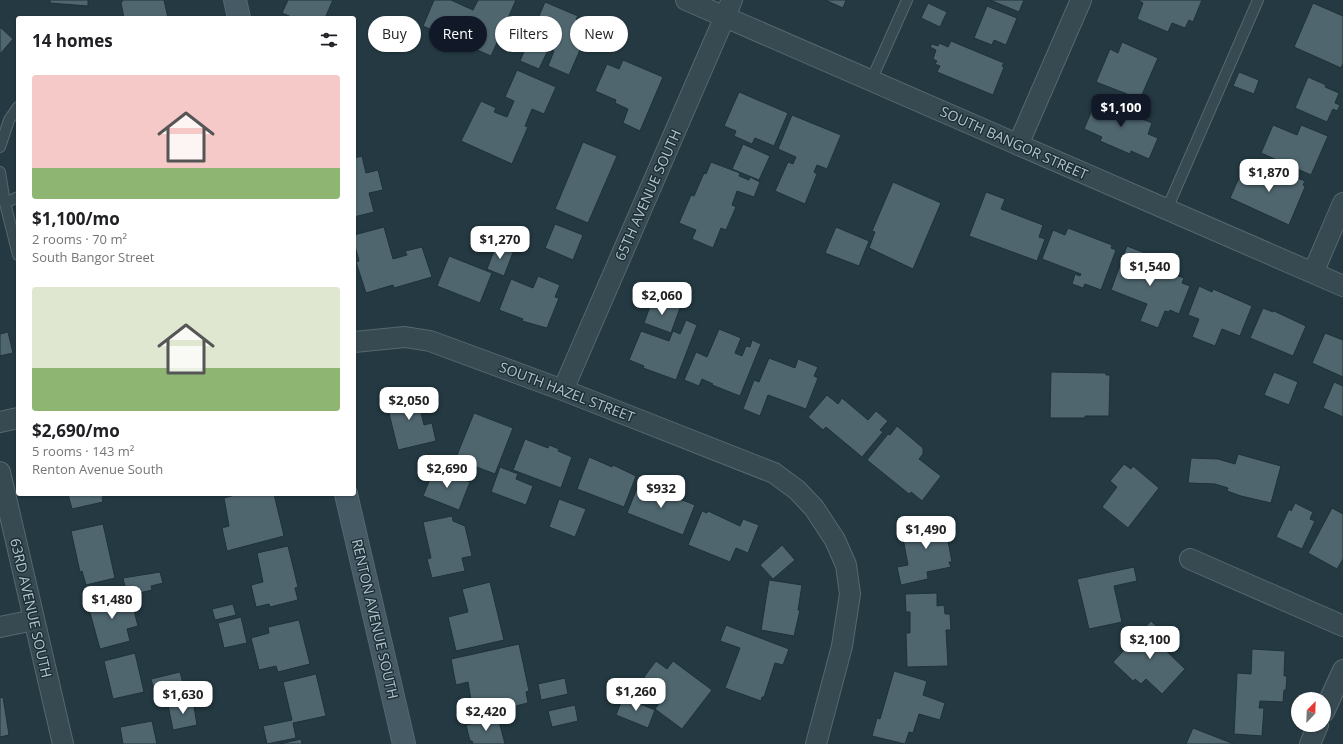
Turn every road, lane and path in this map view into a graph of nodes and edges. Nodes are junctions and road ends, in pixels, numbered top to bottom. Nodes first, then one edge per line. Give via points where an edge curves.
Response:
1 (235, 0) edge
2 (686, 0) edge
3 (907, 0) edge
4 (1081, 0) edge
5 (1258, 0) edge
6 (729, 9) edge
7 (239, 16) edge
8 (871, 81) junction
9 (16, 109) edge
10 (1018, 144) junction
11 (0, 147) edge
12 (0, 172) edge
13 (16, 198) edge
14 (5, 203) junction
15 (1343, 203) edge
16 (1167, 209) junction
17 (16, 247) edge
18 (1312, 273) junction
19 (1343, 286) edge
20 (356, 342) edge
21 (563, 390) junction
22 (16, 418) edge
23 (0, 422) edge
24 (0, 472) edge
25 (346, 496) edge
26 (1190, 559) dead end
27 (34, 620) junction
28 (1343, 626) edge
29 (0, 627) edge
30 (1343, 670) edge
31 (1331, 697) edge
32 (1315, 732) edge
33 (64, 744) edge
34 (404, 744) edge
35 (816, 744) edge
36 (1310, 744) edge

1 - 7 main road
2 - 6 street, SOUTH BANGOR STREET
3 - 8 lane
4 - 10 street
5 - 16 lane
6 - 8 street, SOUTH BANGOR STREET
6 - 21 street, 65TH AVENUE SOUTH
8 - 10 street, SOUTH BANGOR STREET
9 - 11 lane via 9,120
10 - 16 street, SOUTH BANGOR STREET
12 - 14 lane
13 - 14 lane
14 - 17 lane
15 - 18 street
16 - 18 street, SOUTH BANGOR STREET
18 - 19 street, SOUTH BANGOR STREET
20 - 21 street, SOUTH HAZEL STREET via 405,337 430,341
21 - 35 street, SOUTH HAZEL STREET via 774,473 797,490 814,508 835,540 846,565 850,594 842,646
22 - 23 street
24 - 27 street, 63RD AVENUE SOUTH
25 - 34 main road, RENTON AVENUE SOUTH
26 - 28 street
27 - 29 street
27 - 33 street, 63RD AVENUE SOUTH
30 - 31 street
32 - 36 street

